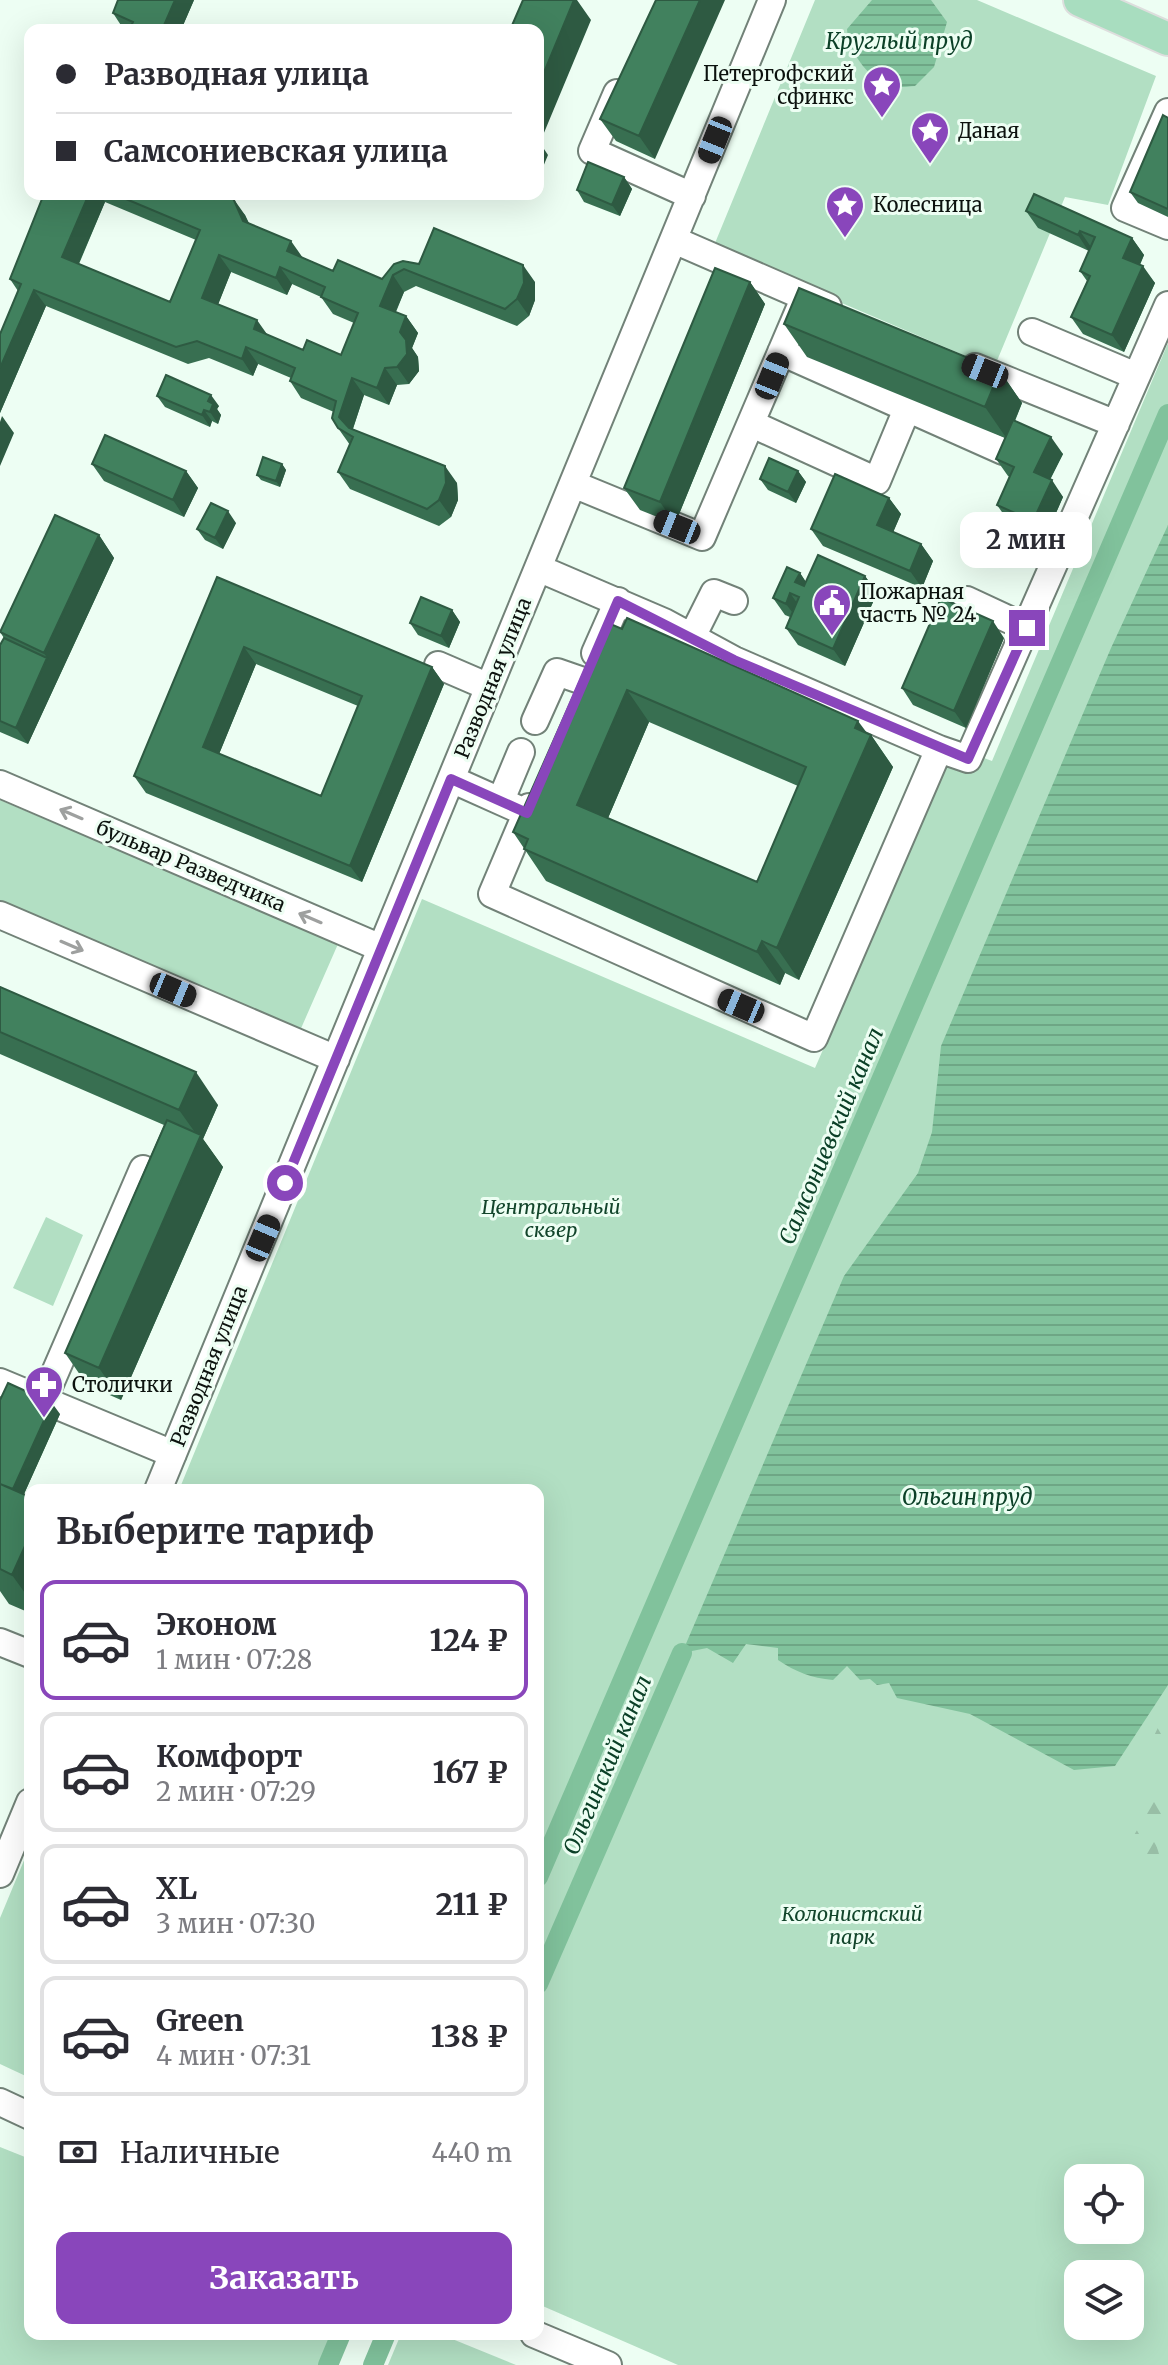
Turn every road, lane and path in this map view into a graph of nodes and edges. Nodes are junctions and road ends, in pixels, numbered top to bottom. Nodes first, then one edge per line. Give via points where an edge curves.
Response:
1 (772, 0) edge
2 (1080, 0) edge
3 (1130, 0) edge
4 (1168, 17) edge
5 (1168, 39) edge
6 (628, 69) edge
7 (1168, 112) edge
8 (692, 196) junction
9 (1168, 226) edge
10 (674, 240) junction
11 (804, 297) junction
12 (1168, 305) edge
13 (847, 315) edge
14 (1032, 332) dead end
15 (781, 352) junction
16 (958, 360) edge
17 (1136, 376) junction
18 (907, 409) junction
19 (752, 424) junction
20 (1116, 424) junction
21 (1003, 451) edge
22 (573, 484) junction
23 (538, 568) junction
24 (967, 600) dead end
25 (618, 601) junction
26 (734, 601) dead end
27 (1027, 628) junction
28 (691, 639) junction
29 (438, 665) dead end
30 (583, 681) junction
31 (489, 687) junction
32 (571, 709) edge
33 (535, 721) dead end
34 (939, 749) junction
35 (521, 752) dead end
36 (451, 779) junction
37 (0, 784) edge
38 (538, 786) edge
39 (501, 800) junction
40 (527, 813) junction
41 (2, 922) edge
42 (381, 948) junction
43 (336, 1059) junction
44 (143, 1169) edge
45 (3, 1390) edge
46 (44, 1398) junction
47 (173, 1454) junction
48 (160, 1484) edge
49 (0, 1642) edge
50 (24, 1652) edge
51 (24, 1816) edge
52 (0, 1874) edge
53 (0, 2102) edge
54 (24, 2113) edge
55 (544, 2338) edge
56 (608, 2365) edge

1 - 8 street, Разводная улица
2 - 5 main road
3 - 4 main road
6 - 8 street via 592,151
7 - 9 street via 1125,208
8 - 10 street, Разводная улица
10 - 11 street
10 - 22 street, Разводная улица
11 - 13 street
11 - 15 street
12 - 17 street
14 - 17 street
15 - 18 street
15 - 19 street
16 - 20 street
17 - 20 street
18 - 19 street via 877,481
18 - 21 street
19 - 22 street via 702,537
20 - 27 street
22 - 23 street, Разводная улица
23 - 25 street
23 - 31 street, Разводная улица
24 - 27 street
25 - 28 street
25 - 30 street
26 - 28 street via 714,593
27 - 34 street via 968,759
28 - 34 street
29 - 31 street
30 - 32 street
30 - 33 street via 557,672
31 - 36 street, Разводная улица
34 - 40 street via 814,1038 492,894
35 - 39 street
36 - 39 street
36 - 42 street, Разводная улица
42 -> 37 street, бульвар Разведчика
38 - 40 street
39 - 40 street
41 -> 43 street
42 - 43 street, Разводная улица
43 - 47 street, Разводная улица
44 - 46 street
45 - 46 street
46 - 47 street
47 - 48 street, Разводная улица
49 - 50 street
51 - 52 street
53 - 54 street
55 - 56 street

